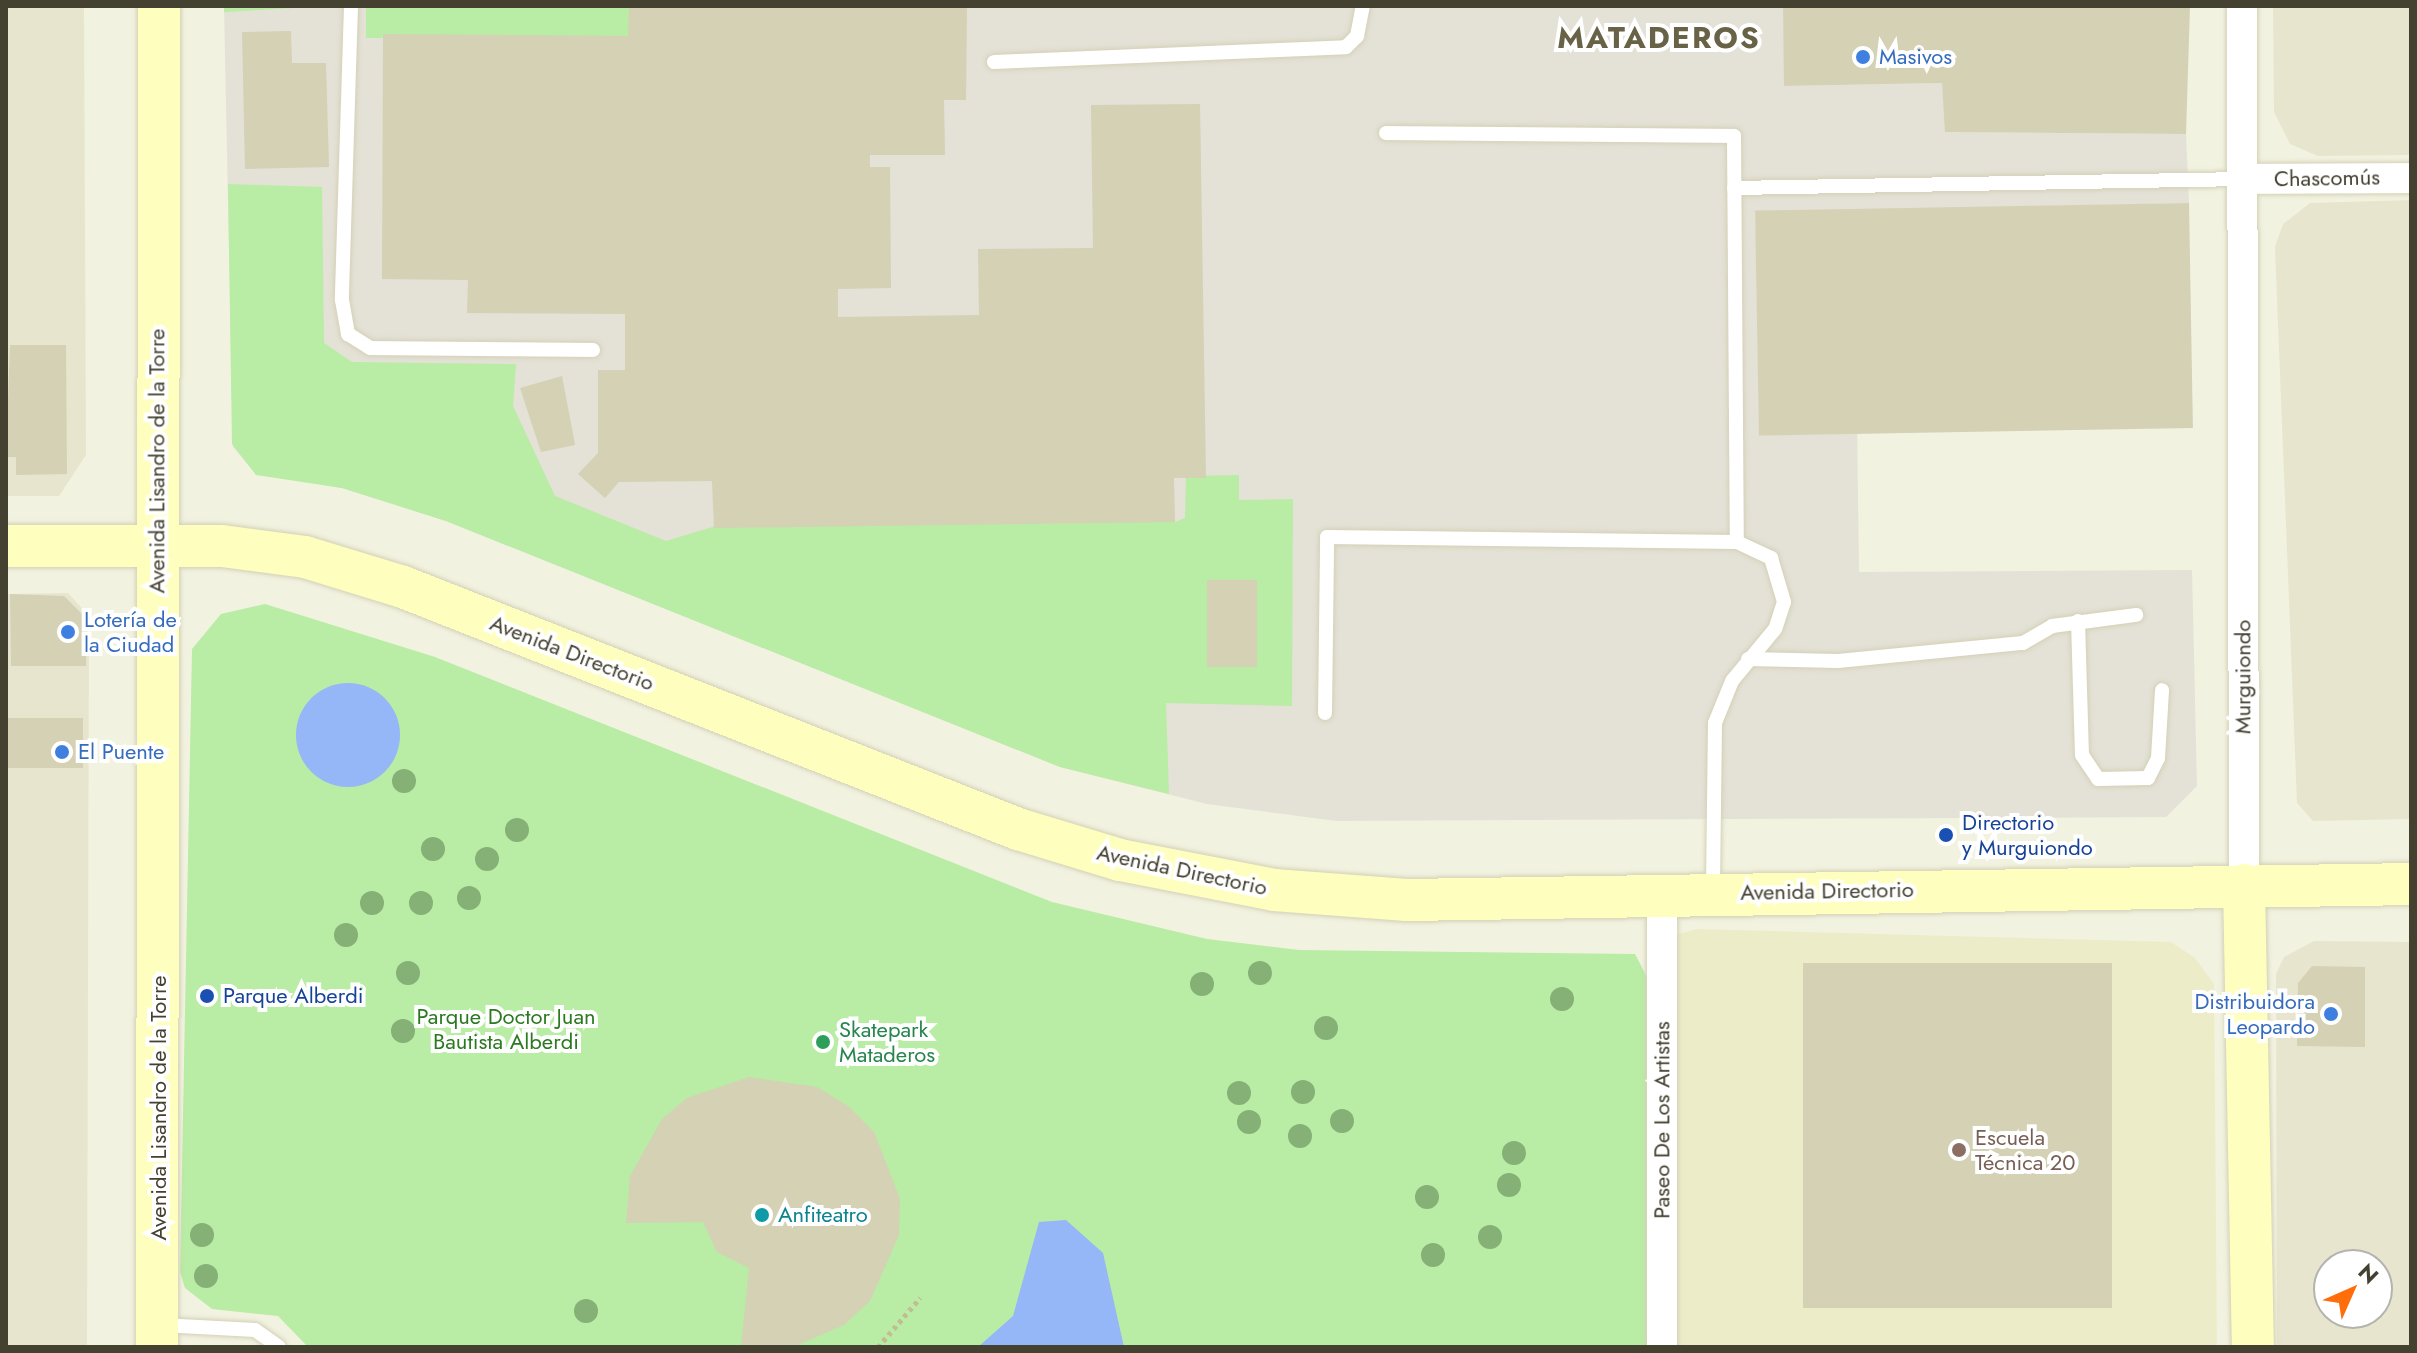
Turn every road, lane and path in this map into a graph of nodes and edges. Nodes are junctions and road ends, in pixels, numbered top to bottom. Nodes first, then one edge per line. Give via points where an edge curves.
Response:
1 (159, 6) edge
2 (351, 6) edge
3 (1363, 6) edge
4 (2242, 6) edge
5 (994, 62) dead end
6 (1386, 133) dead end
7 (2411, 178) edge
8 (2243, 179) junction
9 (1734, 188) junction
10 (593, 350) dead end
11 (1737, 542) junction
12 (157, 545) junction
13 (6, 546) edge
14 (2136, 615) dead end
15 (2078, 621) junction
16 (1748, 659) junction
17 (2162, 690) dead end
18 (1325, 713) dead end
19 (2411, 884) edge
20 (2244, 885) junction
21 (1713, 892) junction
22 (1662, 893) junction
23 (920, 1298) dead end
24 (157, 1336) edge
25 (279, 1347) edge
26 (878, 1347) edge
27 (1662, 1347) edge
28 (2253, 1347) edge

1 - 12 main road, Avenida Lisandro de la Torre
2 - 10 lane via 342,300 348,334 370,348
3 - 5 lane via 1357,36 1346,47
4 - 8 street, Murguiondo
6 - 9 lane via 1734,136
7 - 8 street, Chascomús
8 - 9 lane
8 - 20 street, Murguiondo
9 - 11 lane
11 - 16 lane via 1771,558 1784,602 1775,629
11 - 18 lane via 1327,537
12 - 13 main road, Avenida Directorio
12 - 22 main road, Avenida Directorio via 305,557 403,587 1018,829 1120,860 1274,890 1407,900
12 - 24 main road, Avenida Lisandro de la Torre
14 - 15 lane
15 - 16 lane via 2023,643 1838,661
15 - 17 lane via 2082,755 2098,779 2148,778 2158,758
16 - 21 lane via 1715,723
19 - 20 main road, Avenida Directorio
20 - 21 main road, Avenida Directorio
20 - 28 main road, Murguiondo
21 - 22 main road, Avenida Directorio
22 - 27 street, Paseo De Los Artistas
23 - 26 path
24 - 25 lane via 255,1330

